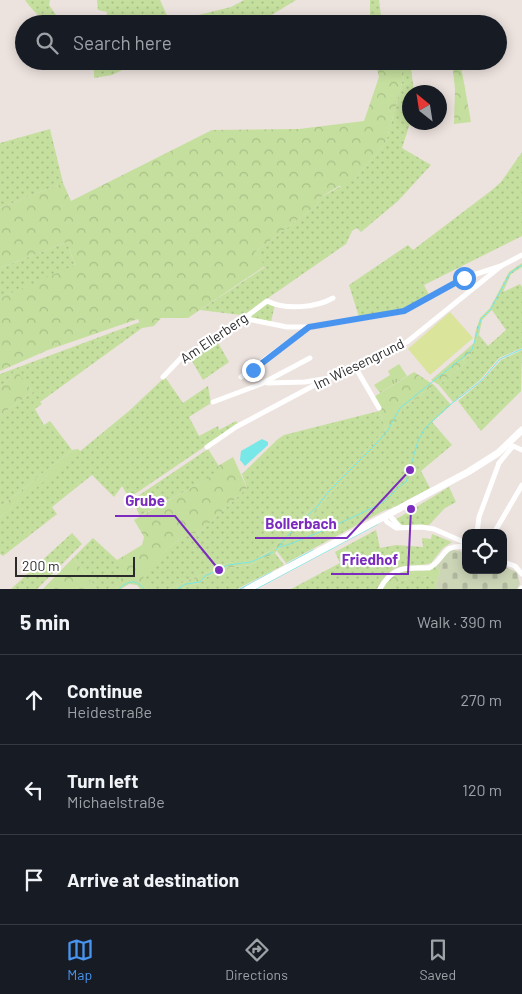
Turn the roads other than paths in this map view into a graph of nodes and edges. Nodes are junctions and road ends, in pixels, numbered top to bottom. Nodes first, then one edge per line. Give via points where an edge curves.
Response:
1 (522, 255) edge
2 (501, 266) junction
3 (333, 298) dead end
4 (242, 318) junction
5 (309, 327) junction
6 (310, 358) dead end
7 (354, 365) junction
8 (163, 377) dead end
9 (241, 377) dead end
10 (328, 378) junction
11 (261, 384) junction
12 (213, 402) dead end
13 (379, 408) dead end
14 (522, 430) edge
15 (207, 447) dead end
16 (522, 450) edge
17 (496, 460) junction
18 (522, 485) edge
19 (388, 515) junction
20 (478, 529) edge
21 (496, 529) edge
22 (462, 541) edge
23 (462, 547) edge
24 (507, 563) edge
25 (522, 574) edge
26 (248, 589) edge
27 (380, 589) edge

1 - 2 street
2 - 5 street via 464,278 404,311
2 - 7 street, Im Wiesengrund via 450,304 407,342
3 - 4 street, Am Ellerberg via 325,303 306,306 267,301
4 - 5 street via 287,327
4 - 8 street, Am Ellerberg via 217,339 182,358
5 - 9 street
6 - 11 street
7 - 10 street, Im Wiesengrund
7 - 13 street
10 - 11 street
10 - 15 street, Im Wiesengrund via 236,427
11 - 12 street
14 - 17 main road
16 - 17 street via 513,446
17 - 19 main road via 445,485 410,507
17 - 20 street
18 - 21 street
19 - 22 street via 392,526 434,529
19 - 26 main road
23 - 27 street via 448,548 430,568 396,570
24 - 25 street

